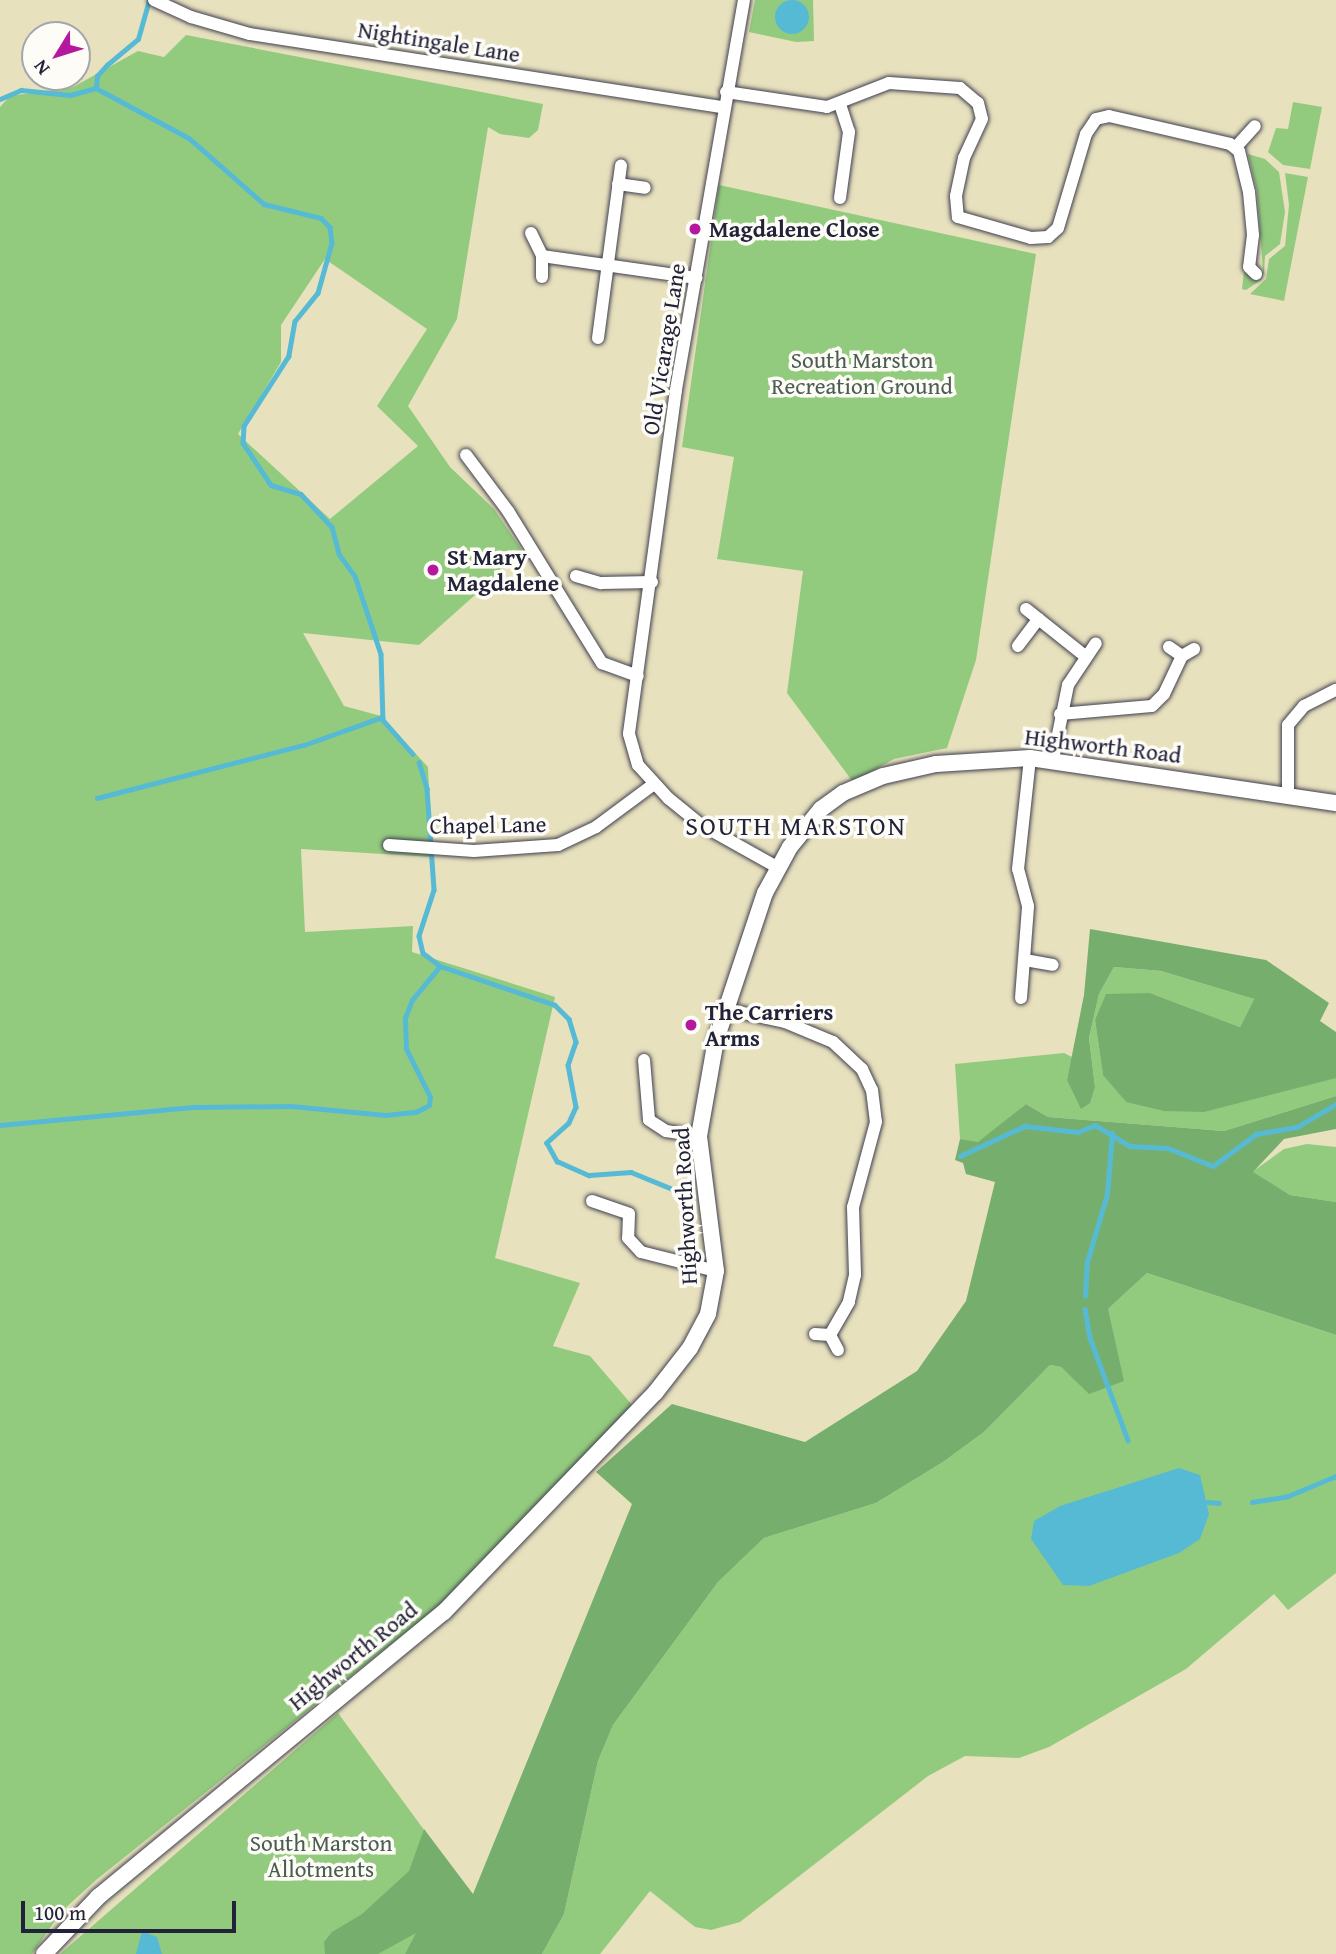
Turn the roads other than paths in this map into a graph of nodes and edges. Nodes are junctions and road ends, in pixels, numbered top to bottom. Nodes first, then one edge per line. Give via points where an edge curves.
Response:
1 (744, 0) edge
2 (157, 1) edge
3 (726, 92) junction
4 (840, 104) junction
5 (723, 107) junction
6 (1255, 126) dead end
7 (1236, 146) junction
8 (621, 166) dead end
9 (618, 184) junction
10 (645, 188) dead end
11 (840, 198) dead end
12 (531, 233) dead end
13 (542, 256) junction
14 (607, 264) junction
15 (1256, 274) dead end
16 (542, 277) dead end
17 (696, 278) junction
18 (598, 338) dead end
19 (466, 455) dead end
20 (576, 576) dead end
21 (652, 582) junction
22 (1026, 609) dead end
23 (1038, 619) junction
24 (1096, 643) dead end
25 (1018, 646) dead end
26 (1169, 647) dead end
27 (1194, 649) dead end
28 (1085, 656) junction
29 (1182, 656) junction
30 (638, 676) junction
31 (1336, 690) edge
32 (1060, 714) junction
33 (1030, 758) junction
34 (1053, 759) junction
35 (654, 784) junction
36 (1288, 796) junction
37 (1336, 803) edge
38 (389, 845) dead end
39 (777, 867) junction
40 (1025, 960) junction
41 (1052, 965) dead end
42 (1021, 998) dead end
43 (725, 1010) junction
44 (643, 1060) dead end
45 (699, 1136) junction
46 (592, 1201) dead end
47 (716, 1271) junction
48 (815, 1334) dead end
49 (830, 1335) junction
50 (838, 1350) dead end
51 (44, 1954) edge

1 - 3 street, Old Vicarage Lane
2 - 5 street, Nightingale Lane via 191,17 250,34
3 - 4 street via 814,106
3 - 5 street, Old Vicarage Lane
4 - 7 street via 866,89 889,83 940,84 972,95 982,119 964,158 956,212 971,224 1031,238 1048,237 1058,228 1086,134 1096,119 1109,116
4 - 11 street via 849,132
5 - 17 street, Old Vicarage Lane
6 - 7 street
7 - 15 street via 1252,218 1248,267
8 - 9 street
9 - 10 street
9 - 14 street
12 - 13 street
13 - 14 street
13 - 16 street
14 - 17 street
14 - 18 street
17 - 21 street, Old Vicarage Lane via 676,390
19 - 30 street via 508,511 602,663
20 - 21 street via 601,583
21 - 30 street, Old Vicarage Lane
22 - 23 street
23 - 25 street
23 - 28 street
24 - 28 street
26 - 29 street
27 - 29 street
28 - 32 street via 1073,674
29 - 32 street via 1164,694 1152,706
30 - 35 street, Old Vicarage Lane via 629,741 638,765
31 - 36 street via 1292,717 1287,729
32 - 34 street
33 - 34 street, Highworth Road
33 - 39 street, Highworth Road via 936,764 868,781 821,809
33 - 40 street via 1018,869 1028,906
34 - 36 street, Highworth Road
35 - 38 street, Chapel Lane via 596,827 558,845 437,850
35 - 39 street, Old Vicarage Lane via 700,824
36 - 37 street, Highworth Road
39 - 43 street, Highworth Road
40 - 41 street
40 - 42 street
43 - 45 street, Highworth Road
43 - 49 street via 785,1022 826,1038 854,1059 872,1090 874,1134 854,1195 855,1275 849,1302
44 - 45 street via 649,1120 666,1131
45 - 47 street, Highworth Road
46 - 47 street via 629,1214 628,1238 641,1252
47 - 51 street, Highworth Road via 703,1325 667,1378 472,1583 427,1627 90,1903
48 - 49 street
49 - 50 street

